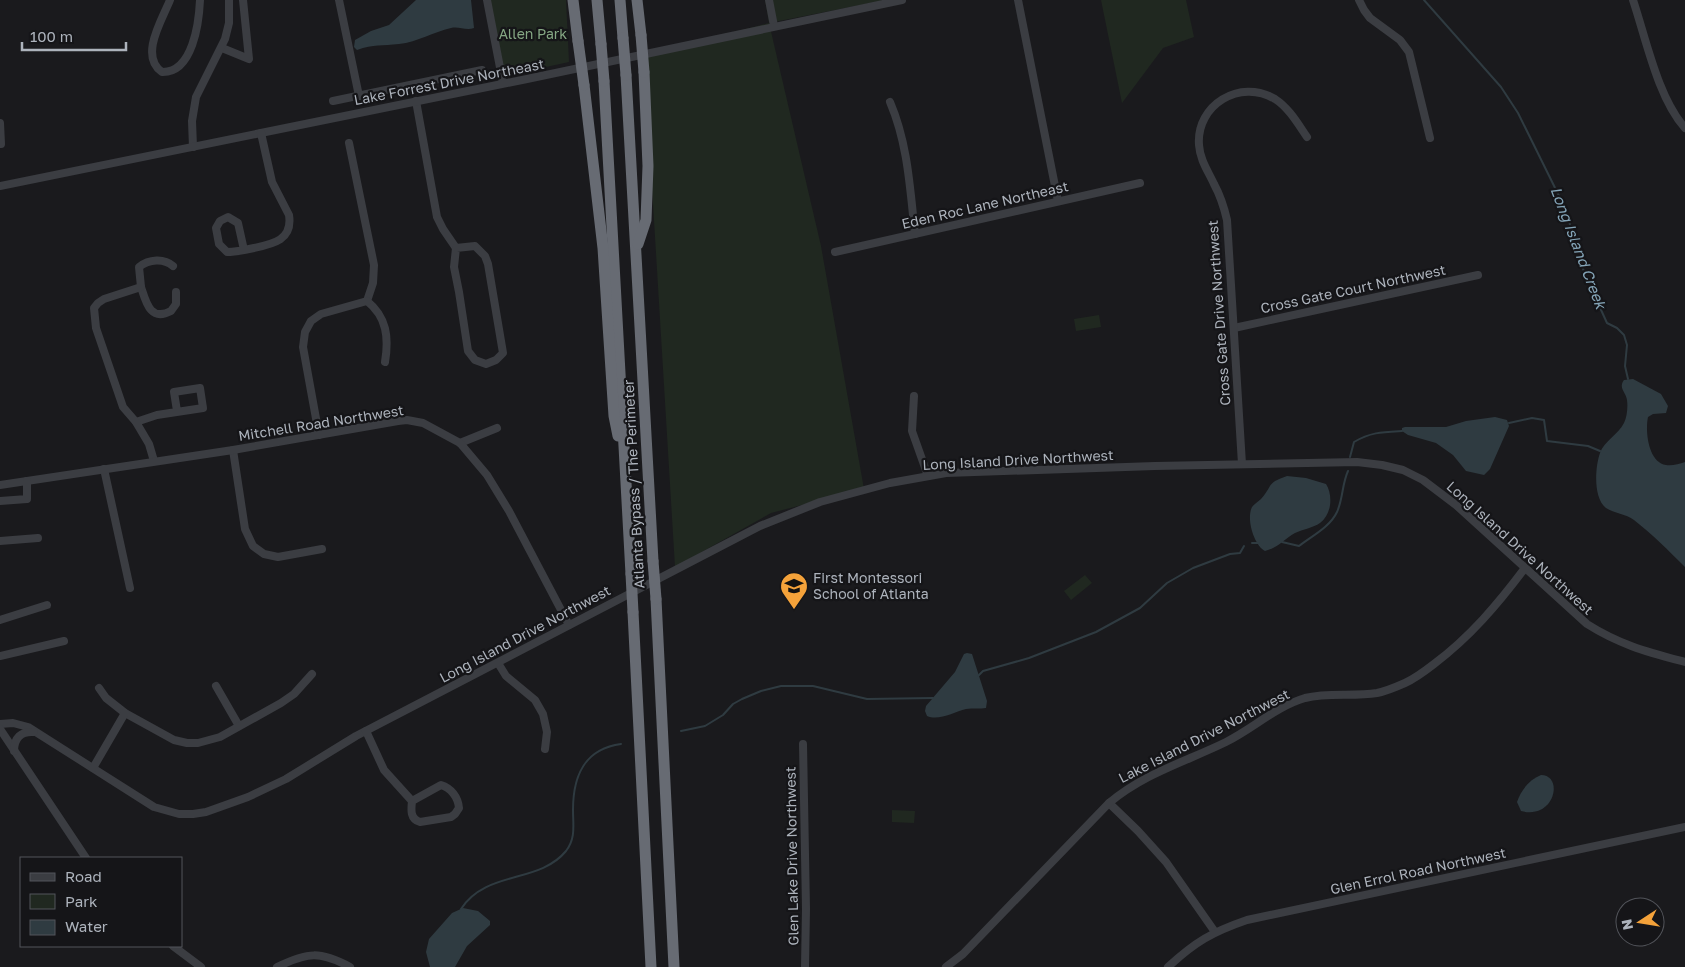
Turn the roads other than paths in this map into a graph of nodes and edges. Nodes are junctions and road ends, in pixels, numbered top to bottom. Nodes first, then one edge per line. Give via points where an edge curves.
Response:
1 (170, 0) edge
2 (200, 0) edge
3 (229, 0) edge
4 (244, 0) edge
5 (339, 0) edge
6 (487, 0) edge
7 (573, 0) edge
8 (597, 0) edge
9 (620, 0) edge
10 (637, 0) edge
11 (770, 0) edge
12 (902, 0) edge
13 (1018, 0) edge
14 (1359, 0) edge
15 (1633, 0) edge
16 (774, 26) junction
17 (222, 48) junction
18 (482, 70) dead end
19 (503, 83) junction
20 (359, 96) junction
21 (333, 101) dead end
22 (416, 101) junction
23 (890, 102) dead end
24 (0, 123) edge
25 (1685, 128) edge
26 (261, 133) junction
27 (1307, 137) dead end
28 (1430, 138) dead end
29 (349, 143) dead end
30 (1, 144) edge
31 (193, 147) junction
32 (1140, 183) dead end
33 (0, 186) edge
34 (1058, 201) junction
35 (915, 234) junction
36 (454, 245) junction
37 (244, 250) junction
38 (636, 250) junction
39 (835, 252) dead end
40 (173, 266) dead end
41 (1478, 275) dead end
42 (141, 287) junction
43 (176, 292) dead end
44 (366, 300) junction
45 (1234, 328) junction
46 (385, 362) dead end
47 (914, 396) dead end
48 (177, 411) dead end
49 (136, 422) junction
50 (497, 428) dead end
51 (319, 435) junction
52 (460, 443) junction
53 (233, 450) junction
54 (154, 461) junction
55 (1242, 464) junction
56 (104, 469) junction
57 (928, 476) junction
58 (26, 481) junction
59 (0, 485) edge
60 (626, 485) junction
61 (0, 501) edge
62 (38, 538) dead end
63 (0, 541) edge
64 (322, 549) dead end
65 (1525, 568) junction
66 (130, 588) dead end
67 (47, 605) dead end
68 (0, 620) edge
69 (569, 625) junction
70 (64, 641) dead end
71 (0, 656) edge
72 (1685, 662) edge
73 (498, 663) junction
74 (312, 674) dead end
75 (216, 686) dead end
76 (99, 688) dead end
77 (125, 713) junction
78 (0, 724) edge
79 (238, 726) junction
80 (0, 729) edge
81 (366, 731) junction
82 (36, 732) junction
83 (803, 744) dead end
84 (545, 749) dead end
85 (14, 751) junction
86 (93, 768) junction
87 (412, 801) junction
88 (1109, 803) junction
89 (1685, 827) edge
90 (85, 857) edge
91 (1215, 932) junction
92 (174, 947) edge
93 (201, 967) edge
94 (277, 967) edge
95 (350, 967) edge
96 (651, 967) edge
97 (674, 967) edge
98 (805, 967) edge
99 (946, 967) edge
100 (1168, 967) edge

1 - 2 street via 151,54 153,64 162,72 172,70 190,50 199,20
3 - 17 street via 229,23
4 - 17 street via 249,59
5 - 20 street
6 - 19 street
7 - 60 highway, bridge via 603,248 614,416
8 - 60 highway, Atlanta Bypass / The Perimeter, bridge
9 - 38 highway, Atlanta Bypass / The Perimeter, bridge
10 - 38 highway, bridge via 648,166 646,220
11 - 16 street
12 - 16 street, Lake Forrest Drive Northeast
13 - 34 street
14 - 28 street via 1370,18 1400,40 1409,52
15 - 25 street via 1661,86
16 - 19 street, Lake Forrest Drive Northeast
17 - 31 street via 196,97 192,120
18 - 20 street
19 - 22 street, Lake Forrest Drive Northeast
20 - 21 street
22 - 26 street, Lake Forrest Drive Northeast
22 - 36 street via 437,218
23 - 35 street via 904,144
24 - 30 street
26 - 31 street, Lake Forrest Drive Northeast
26 - 37 street via 272,182 289,215 289,228 274,244
27 - 45 street, Cross Gate Drive Northwest via 1282,104 1254,92 1237,92 1223,98 1210,108 1202,122 1201,156 1220,195 1226,220
29 - 44 street via 374,265 373,283
31 - 33 street, Lake Forrest Drive Northeast
32 - 34 street, Eden Roc Lane Northeast
34 - 35 street, Eden Roc Lane Northeast
35 - 39 street, Eden Roc Lane Northeast
36 - 36 street via 475,246 488,264 503,353 492,362 481,363 468,350 454,273
37 - 37 street via 227,252 222,248 216,228 220,220 228,217 238,223
38 - 97 highway, Atlanta Bypass / The Perimeter, bridge
40 - 42 street via 158,260 142,264 138,271
41 - 45 street, Cross Gate Court Northwest
42 - 43 street via 149,309 159,314 171,311 176,304
42 - 49 street via 104,300 94,308 96,328 123,407
44 - 46 street via 378,311 385,326
44 - 51 street via 320,314 305,332 303,347
45 - 55 street, Cross Gate Drive Northwest
47 - 57 street via 912,431
48 - 49 street
49 - 54 street via 149,444
50 - 52 street
51 - 52 street, Mitchell Road Northwest via 407,420 423,423
51 - 53 street, Mitchell Road Northwest
52 - 69 street, Mitchell Road Northwest via 495,486
53 - 54 street, Mitchell Road Northwest
53 - 64 street via 244,529 253,546 264,554 278,557
54 - 56 street, Mitchell Road Northwest
55 - 57 street, Long Island Drive Northwest
55 - 65 street, Long Island Drive Northwest via 1357,462 1403,470 1423,480 1456,505
56 - 58 street, Mitchell Road Northwest
56 - 66 street
57 - 69 street, Long Island Drive Northwest via 820,502 781,516
58 - 59 street, Mitchell Road Northwest
58 - 61 street via 27,499
60 - 96 highway, Atlanta Bypass / The Perimeter, bridge
62 - 63 street
65 - 72 street, Long Island Drive Northwest via 1576,615 1608,637
65 - 88 street, Lake Island Drive Northwest via 1466,638 1408,682 1378,693 1322,695 1290,703 1226,742 1142,779
67 - 68 street
69 - 73 street, Long Island Drive Northwest
70 - 71 street
73 - 81 street, Long Island Drive Northwest
73 - 84 street via 506,676 535,700 543,714 547,732
74 - 79 street via 294,694
75 - 79 street
76 - 77 street
77 - 79 street via 174,740 187,743 210,741
77 - 86 street
78 - 82 street, Long Island Drive Northwest via 19,724
80 - 85 street
81 - 86 street, Long Island Drive Northwest via 286,779 248,797 193,814 154,808
81 - 87 street via 384,770
82 - 85 street via 20,735 15,741
82 - 86 street, Long Island Drive Northwest
83 - 98 street, Glen Lake Drive Northwest
85 - 90 street
87 - 87 street via 441,785 452,792 459,808 451,817 420,822 411,814
88 - 91 street via 1166,862
88 - 99 street, Lake Island Drive Northwest via 963,954
89 - 91 street, Glen Errol Road Northwest via 1247,920
91 - 100 street, Glen Errol Road Northwest via 1190,946
92 - 93 street
94 - 95 street via 296,958 321,955

